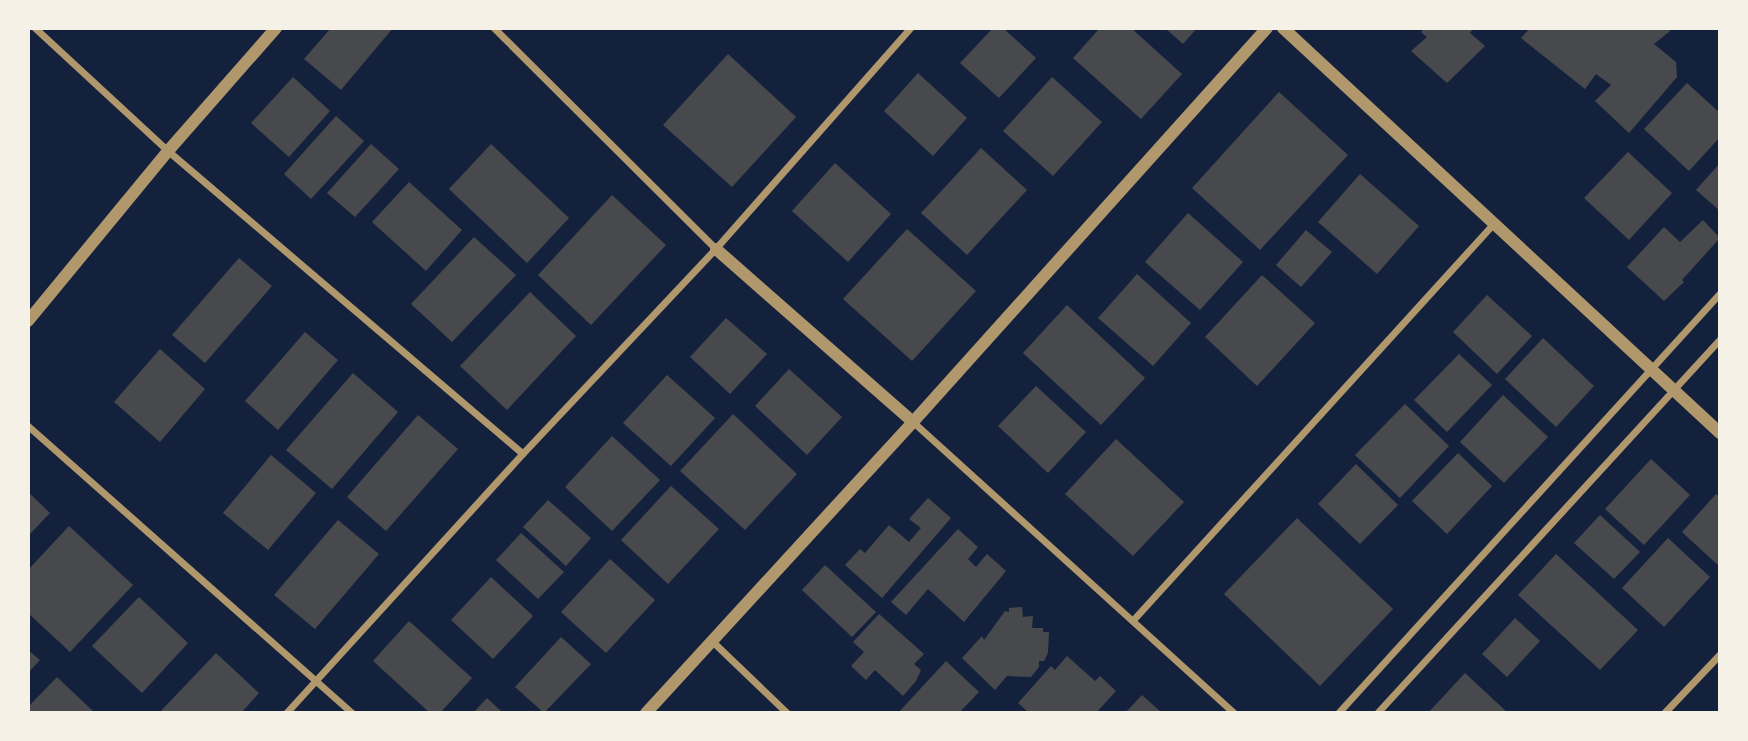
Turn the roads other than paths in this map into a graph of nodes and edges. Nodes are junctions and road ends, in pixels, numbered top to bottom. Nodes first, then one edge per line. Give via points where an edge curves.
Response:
1 (35, 28) edge
2 (276, 28) edge
3 (494, 28) edge
4 (911, 28) edge
5 (1267, 28) edge
6 (1283, 28) edge
7 (168, 151) junction
8 (1494, 224) junction
9 (716, 250) junction
10 (1720, 294) edge
11 (28, 321) edge
12 (1720, 340) edge
13 (1651, 370) junction
14 (1675, 391) junction
15 (913, 422) junction
16 (28, 426) edge
17 (1720, 433) edge
18 (523, 454) junction
19 (1133, 621) junction
20 (713, 642) junction
21 (1720, 655) edge
22 (316, 680) junction
23 (286, 713) edge
24 (352, 713) edge
25 (646, 713) edge
26 (788, 713) edge
27 (1234, 713) edge
28 (1339, 713) edge
29 (1378, 713) edge
30 (1665, 713) edge

1 - 7 street
2 - 7 street
3 - 9 street
4 - 9 street
5 - 15 street
6 - 8 street
7 - 11 street
7 - 18 street
8 - 13 street
8 - 19 street
9 - 15 street
9 - 18 street
10 - 13 street
12 - 14 street
13 - 14 street
13 - 28 street
14 - 17 street
14 - 29 street
15 - 19 street
15 - 20 street
16 - 22 street
18 - 22 street
19 - 27 street
20 - 25 street
20 - 26 street
21 - 30 street
22 - 23 street
22 - 24 street

